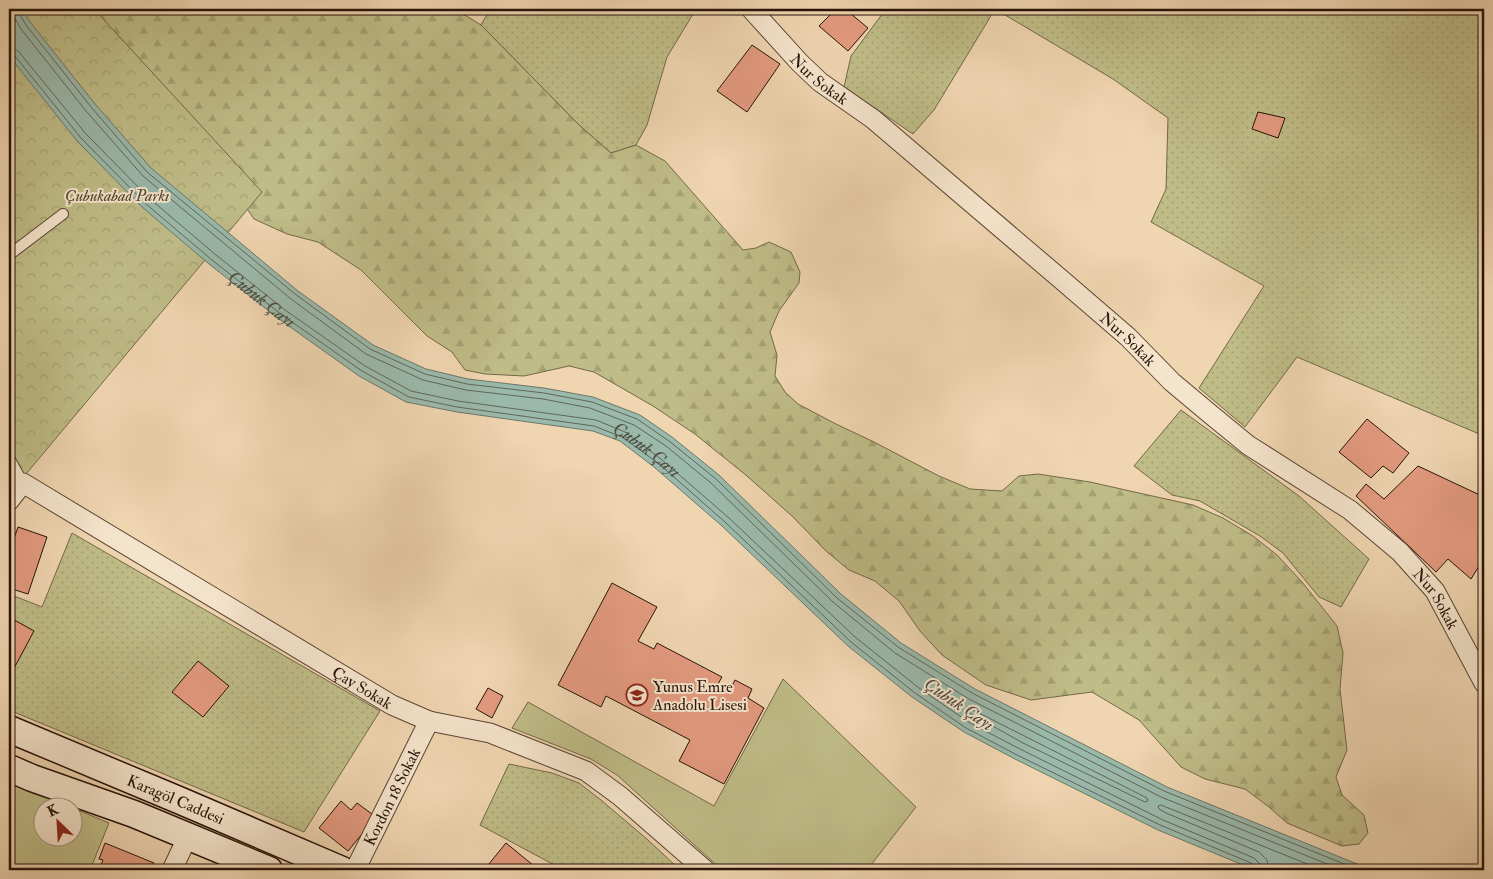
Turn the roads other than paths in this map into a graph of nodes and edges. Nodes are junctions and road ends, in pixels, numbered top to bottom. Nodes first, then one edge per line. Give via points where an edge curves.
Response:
1 (751, 9) edge
2 (62, 214) dead end
3 (9, 255) edge
4 (9, 458) edge
5 (23, 484) junction
6 (9, 501) edge
7 (1484, 683) edge
8 (429, 721) junction
9 (9, 730) edge
10 (9, 768) edge
11 (188, 836) junction
12 (172, 870) edge
13 (269, 870) edge
14 (342, 870) edge
15 (355, 870) edge
16 (705, 870) edge

1 - 7 street, Nur Sokak via 820,82 873,119 1063,280 1209,413 1248,445 1350,510 1400,552 1435,591
2 - 3 lane
4 - 5 lane
5 - 6 street
5 - 8 street, Çay Sokak via 392,705
8 - 15 street, Kordon 18 Sokak
8 - 16 street, Çay Sokak via 490,733 586,771 620,796
9 - 14 main road, Karagöl Caddesi
10 - 11 main road
11 - 12 street
11 - 13 main road

